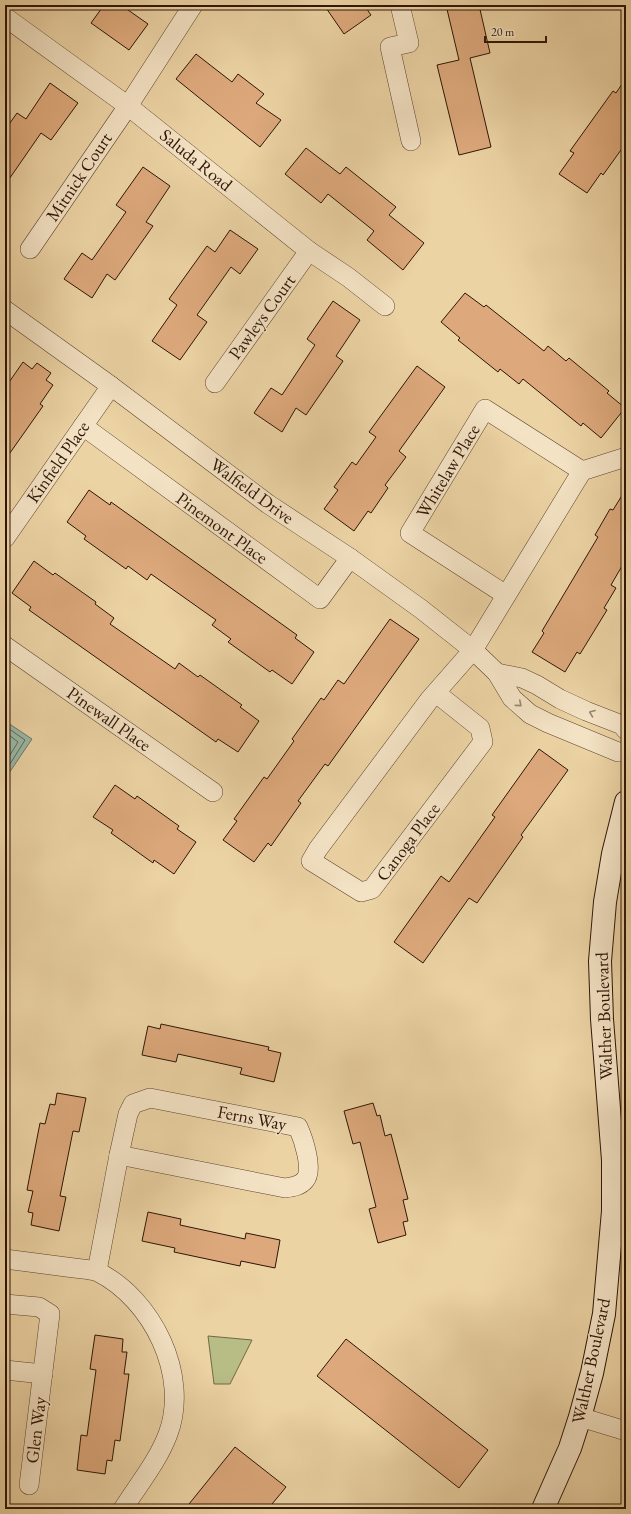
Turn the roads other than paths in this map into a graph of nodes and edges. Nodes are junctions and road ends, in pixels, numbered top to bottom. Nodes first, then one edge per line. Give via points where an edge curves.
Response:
1 (193, 5) edge
2 (400, 5) edge
3 (5, 17) edge
4 (128, 106) junction
5 (411, 141) dead end
6 (30, 249) dead end
7 (309, 251) junction
8 (385, 306) dead end
9 (5, 310) edge
10 (215, 384) dead end
11 (111, 386) junction
12 (83, 426) junction
13 (626, 457) edge
14 (582, 471) junction
15 (5, 538) edge
16 (350, 558) junction
17 (506, 595) junction
18 (5, 646) edge
19 (473, 650) junction
20 (497, 673) junction
21 (436, 693) junction
22 (626, 730) edge
23 (626, 752) edge
24 (213, 792) dead end
25 (626, 802) edge
26 (119, 1155) junction
27 (5, 1259) edge
28 (97, 1271) junction
29 (5, 1304) edge
30 (5, 1370) edge
31 (43, 1374) junction
32 (580, 1417) junction
33 (626, 1431) edge
34 (29, 1485) dead end
35 (123, 1509) edge
36 (543, 1509) edge

1 - 4 street, Mitnick Court
2 - 5 street via 409,43 390,47
3 - 4 street, Saluda Road
4 - 6 street, Mitnick Court
4 - 7 street, Saluda Road
7 - 8 street, Saluda Road
7 - 10 street, Pawleys Court
9 - 11 street, Walfield Drive
11 - 12 street, Kinfield Place
11 - 16 street, Walfield Drive via 268,504
12 - 15 street, Kinfield Place
12 - 16 street, Pinemont Place via 320,600
13 - 14 street
14 - 17 street
14 - 17 street, Whitelaw Place via 485,409 410,533
16 - 19 street, Walfield Drive
17 - 19 street
18 - 24 street, Pinewall Place
19 - 20 street, Walfield Drive
19 - 21 street, Canoga Place
22 -> 20 street via 622,725 573,705 522,678
20 -> 23 street, Walfield Drive via 512,698 530,714 618,752
21 - 21 street, Canoga Place via 480,728 483,742 372,889 361,892 311,861
25 - 32 main road, Walther Boulevard via 605,902 600,961 613,1160 612,1226 604,1314
26 - 26 street, Ferns Way via 285,1188 299,1186 306,1180 309,1169 303,1137 298,1127 150,1098 133,1104 128,1114
26 - 28 street, Ferns Way
27 - 28 street
28 - 35 street via 122,1288 138,1304 164,1346 173,1376 173,1417 168,1434 158,1455
29 - 31 street, Glen Way via 39,1308 50,1314
30 - 31 street, Glen Way
31 - 34 street, Glen Way
32 - 33 street
32 - 36 main road, Walther Boulevard via 570,1448

